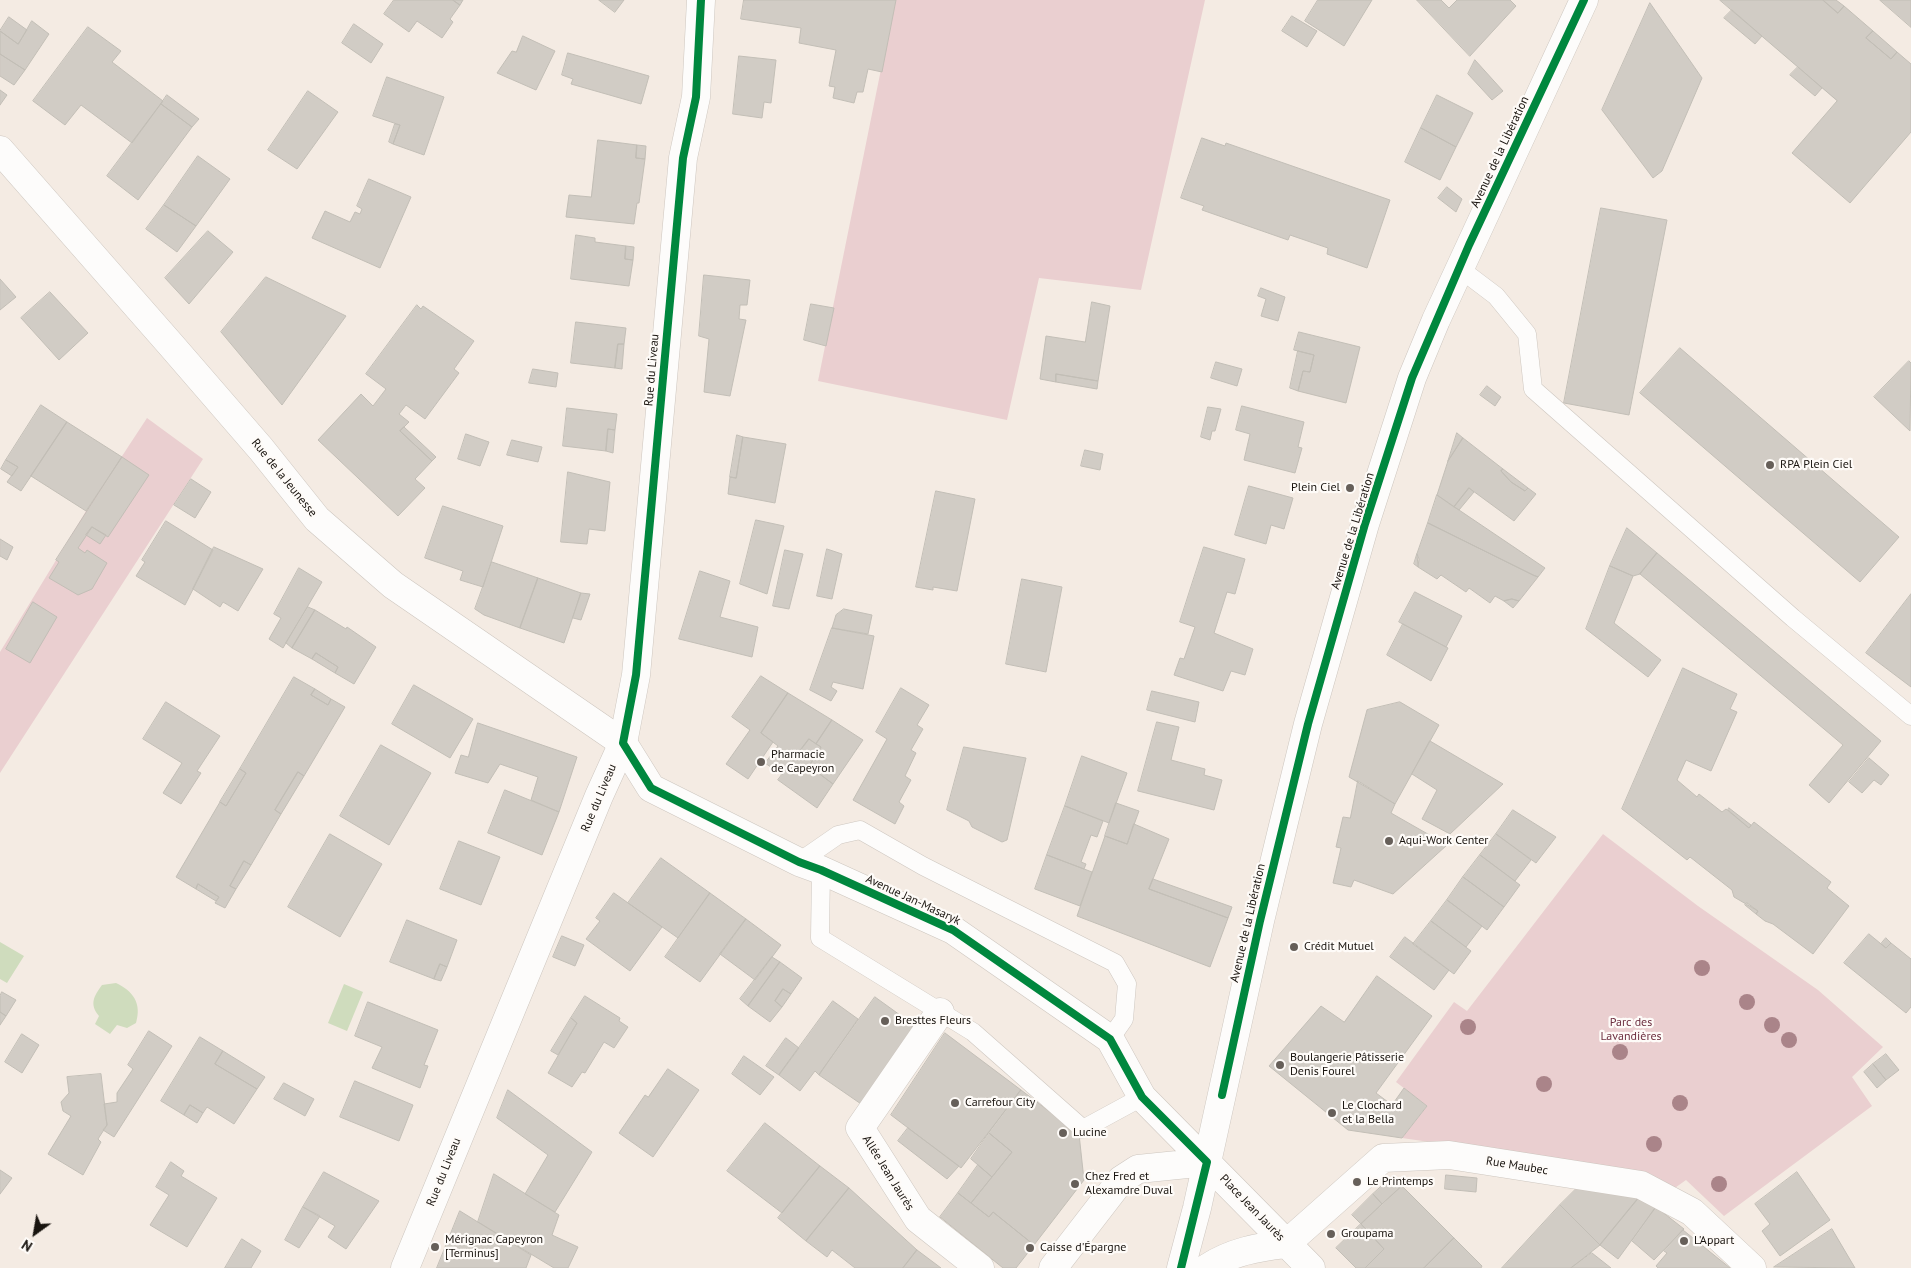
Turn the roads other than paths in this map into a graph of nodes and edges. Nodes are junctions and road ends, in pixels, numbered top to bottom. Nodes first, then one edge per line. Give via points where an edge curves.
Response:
1 (701, 0) edge
2 (1584, 0) edge
3 (0, 150) edge
4 (1458, 268) junction
5 (1911, 716) edge
6 (624, 743) junction
7 (810, 866) junction
8 (940, 1012) junction
9 (1110, 1039) junction
10 (1142, 1097) junction
11 (1207, 1162) junction
12 (1286, 1244) junction
13 (405, 1268) edge
14 (980, 1268) edge
15 (1053, 1268) edge
16 (1181, 1268) edge
17 (1207, 1268) edge
18 (1311, 1268) edge
19 (1752, 1268) edge

1 - 6 street, Rue du Liveau via 696,97 683,158 636,675
2 - 4 street, Avenue de la Libération
3 - 6 street, Rue de la Jeunesse via 172,345 317,519 393,584
4 - 5 lane via 1496,296 1527,334 1533,390 1793,618
4 - 11 street, Avenue de la Libération via 1412,378 1364,524 1311,715 1260,921
6 - 7 street, Avenue Jan-Masaryk via 651,788
6 - 13 street, Rue du Liveau via 602,787
7 - 8 lane via 820,938
7 - 9 street, Avenue Jan-Masaryk via 954,930
7 - 9 lane via 838,835 860,830 917,863 1115,963 1128,984 1124,1019
8 - 10 lane via 973,1032 1083,1129
8 - 14 street, Allée Jean Jaurès via 860,1128 918,1219
9 - 10 street, Avenue Jan-Masaryk
10 - 11 street, Avenue Jan-Masaryk
11 - 12 street, Place Jean Jaurès
11 - 15 street via 1138,1169 1118,1181
11 - 16 street, Avenue de la Libération
12 - 17 street via 1250,1249
12 - 18 street, Place Jean Jaurès
12 - 19 street, Rue Maubec via 1383,1158 1449,1155 1641,1184 1692,1212

